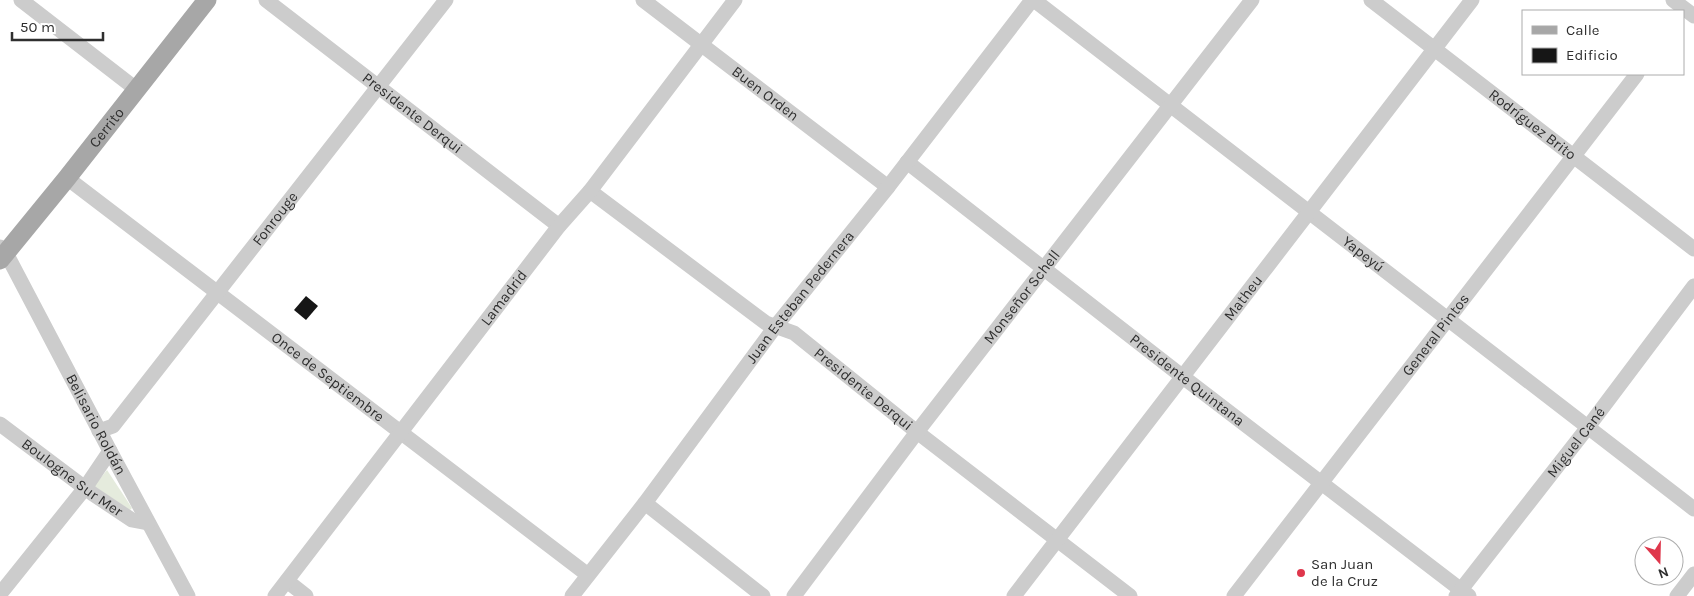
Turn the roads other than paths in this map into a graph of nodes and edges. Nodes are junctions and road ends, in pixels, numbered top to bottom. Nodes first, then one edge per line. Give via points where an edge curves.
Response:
1 (20, 0) edge
2 (207, 0) edge
3 (266, 0) edge
4 (446, 0) edge
5 (643, 0) edge
6 (734, 0) edge
7 (1033, 0) edge
8 (1252, 0) edge
9 (1371, 0) edge
10 (1472, 0) edge
11 (1673, 0) edge
12 (1689, 10) edge
13 (700, 45) junction
14 (1435, 48) junction
15 (1635, 75) edge
16 (379, 86) junction
17 (136, 89) junction
18 (1170, 105) junction
19 (1573, 156) junction
20 (907, 162) junction
21 (67, 178) junction
22 (888, 187) junction
23 (590, 191) junction
24 (1310, 211) junction
25 (559, 226) junction
26 (1694, 249) edge
27 (2, 253) edge
28 (1044, 270) junction
29 (1694, 286) edge
30 (218, 292) junction
31 (1447, 319) junction
32 (776, 327) junction
33 (1183, 377) junction
34 (0, 424) edge
35 (1588, 427) junction
36 (99, 431) junction
37 (400, 432) junction
38 (917, 432) junction
39 (110, 452) junction
40 (1322, 482) junction
41 (85, 488) junction
42 (645, 503) junction
43 (1694, 509) edge
44 (148, 524) junction
45 (1057, 540) junction
46 (1694, 574) edge
47 (588, 575) junction
48 (287, 581) junction
49 (0, 594) edge
50 (1462, 594) edge
51 (188, 596) edge
52 (275, 596) edge
53 (306, 596) edge
54 (572, 596) edge
55 (763, 596) edge
56 (794, 596) edge
57 (1014, 596) edge
58 (1130, 596) edge
59 (1234, 596) edge
60 (1677, 596) edge

1 - 17 street
2 - 17 main road, Cerrito
3 - 16 street, Presidente Derqui
4 - 16 street, Fonrouge
5 - 13 street, Buen Orden
6 - 13 street, Lamadrid
7 - 18 street, Yapeyú
7 - 20 street, Juan Esteban Pedernera
8 - 18 street, Monseñor Schell
9 - 14 street, Rodríguez Brito
10 - 14 street, Matheu
11 - 12 street
13 - 22 street, Buen Orden
13 - 23 street, Lamadrid
14 - 19 street, Rodríguez Brito
14 - 24 street, Matheu
15 - 19 street, General Pintos
16 - 25 street, Presidente Derqui
16 - 30 street, Fonrouge
17 - 21 main road, Cerrito
18 - 24 street, Yapeyú
18 - 28 street, Monseñor Schell
19 - 26 street, Rodríguez Brito
19 - 31 street, General Pintos
20 - 22 street, Juan Esteban Pedernera
20 - 28 street, Presidente Quintana
21 - 27 main road, Cerrito
21 - 30 street, Once de Septiembre
22 - 32 street, Juan Esteban Pedernera
23 - 25 street, Lamadrid
23 - 32 street, Presidente Derqui via 766,323
24 - 31 street, Yapeyú
24 - 33 street, Matheu
25 - 37 street, Lamadrid
27 - 36 street, Belisario Roldán
28 - 33 street, Presidente Quintana
28 - 38 street, Monseñor Schell
29 - 35 street, Miguel Cané
30 - 36 street, Fonrouge via 113,426
30 - 37 street, Once de Septiembre
31 - 35 street, Yapeyú
31 - 40 street, General Pintos
32 - 38 street, Presidente Derqui via 794,333
32 - 42 street, Juan Esteban Pedernera
33 - 40 street, Presidente Quintana
33 - 45 street, Matheu
34 - 41 street, Boulogne Sur Mer
35 - 43 street, Yapeyú
35 - 50 street, Miguel Cané
36 - 39 street, Belisario Roldán
37 - 47 street, Once de Septiembre
37 - 48 street, Lamadrid
38 - 45 street, Presidente Derqui
38 - 56 street, Monseñor Schell
39 - 41 street
39 - 44 street, Belisario Roldán
40 - 50 street, Presidente Quintana
40 - 59 street, General Pintos
41 - 44 street, Boulogne Sur Mer via 132,520
41 - 49 street
42 - 47 street, Juan Esteban Pedernera
42 - 55 street
44 - 51 street, Belisario Roldán
45 - 57 street, Matheu
45 - 58 street, Presidente Derqui
46 - 60 street
47 - 54 street, Juan Esteban Pedernera
48 - 52 street, Lamadrid
48 - 53 street

